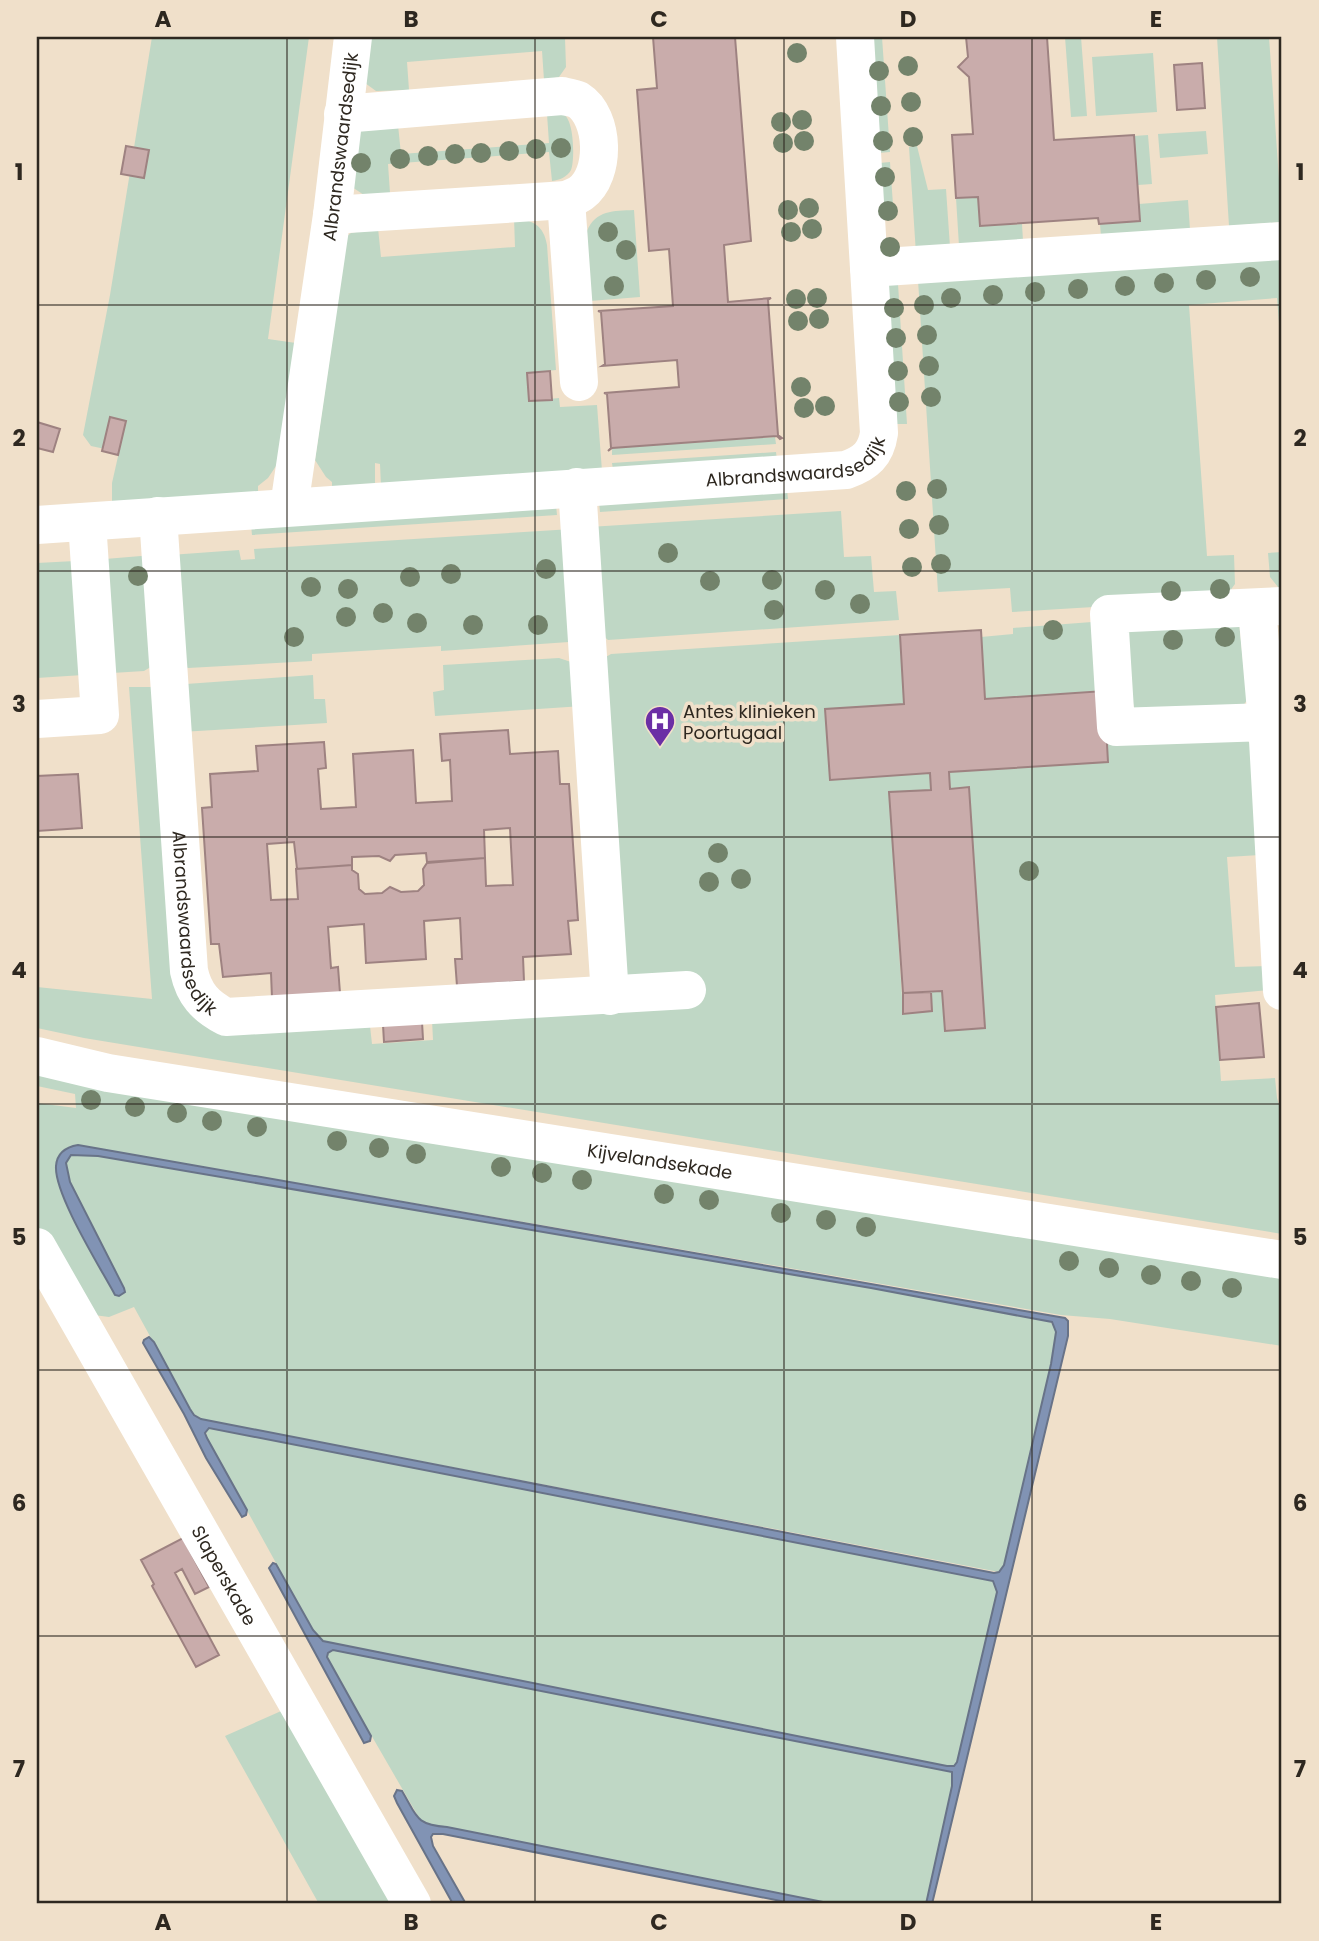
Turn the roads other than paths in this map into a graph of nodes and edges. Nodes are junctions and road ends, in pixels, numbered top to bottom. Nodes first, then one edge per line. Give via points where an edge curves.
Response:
1 (353, 37) edge
2 (855, 37) edge
3 (343, 114) junction
4 (566, 200) junction
5 (332, 215) junction
6 (1282, 241) edge
7 (869, 268) junction
8 (579, 383) dead end
9 (577, 487) junction
10 (289, 507) junction
11 (158, 516) junction
12 (87, 522) junction
13 (37, 525) edge
14 (1270, 607) edge
15 (37, 719) edge
16 (1267, 722) junction
17 (687, 990) dead end
18 (1282, 991) edge
19 (610, 996) junction
20 (37, 1056) edge
21 (37, 1247) edge
22 (1282, 1260) edge
23 (412, 1904) edge

1 - 3 street, Albrandswaardsedijk
2 - 7 street, Albrandswaardsedijk
3 - 4 street via 562,96 577,99 595,125 598,162 582,192
3 - 5 street, Albrandswaardsedijk
4 - 5 street
4 - 8 street
5 - 10 street, Albrandswaardsedijk
6 - 7 street
7 - 9 street, Albrandswaardsedijk via 878,433 869,459 846,470
9 - 10 street, Albrandswaardsedijk
9 - 19 street
10 - 11 street, Albrandswaardsedijk
11 - 12 street, Albrandswaardsedijk
11 - 19 street, Albrandswaardsedijk via 188,971 201,999 226,1017
12 - 13 street, Albrandswaardsedijk
12 - 15 street via 100,715
14 - 16 street
14 - 16 street via 1109,614 1116,727
16 - 18 street
17 - 19 street, Albrandswaardsedijk
20 - 22 street, Kijvelandsekade via 108,1073
21 - 23 street, Slaperskade

